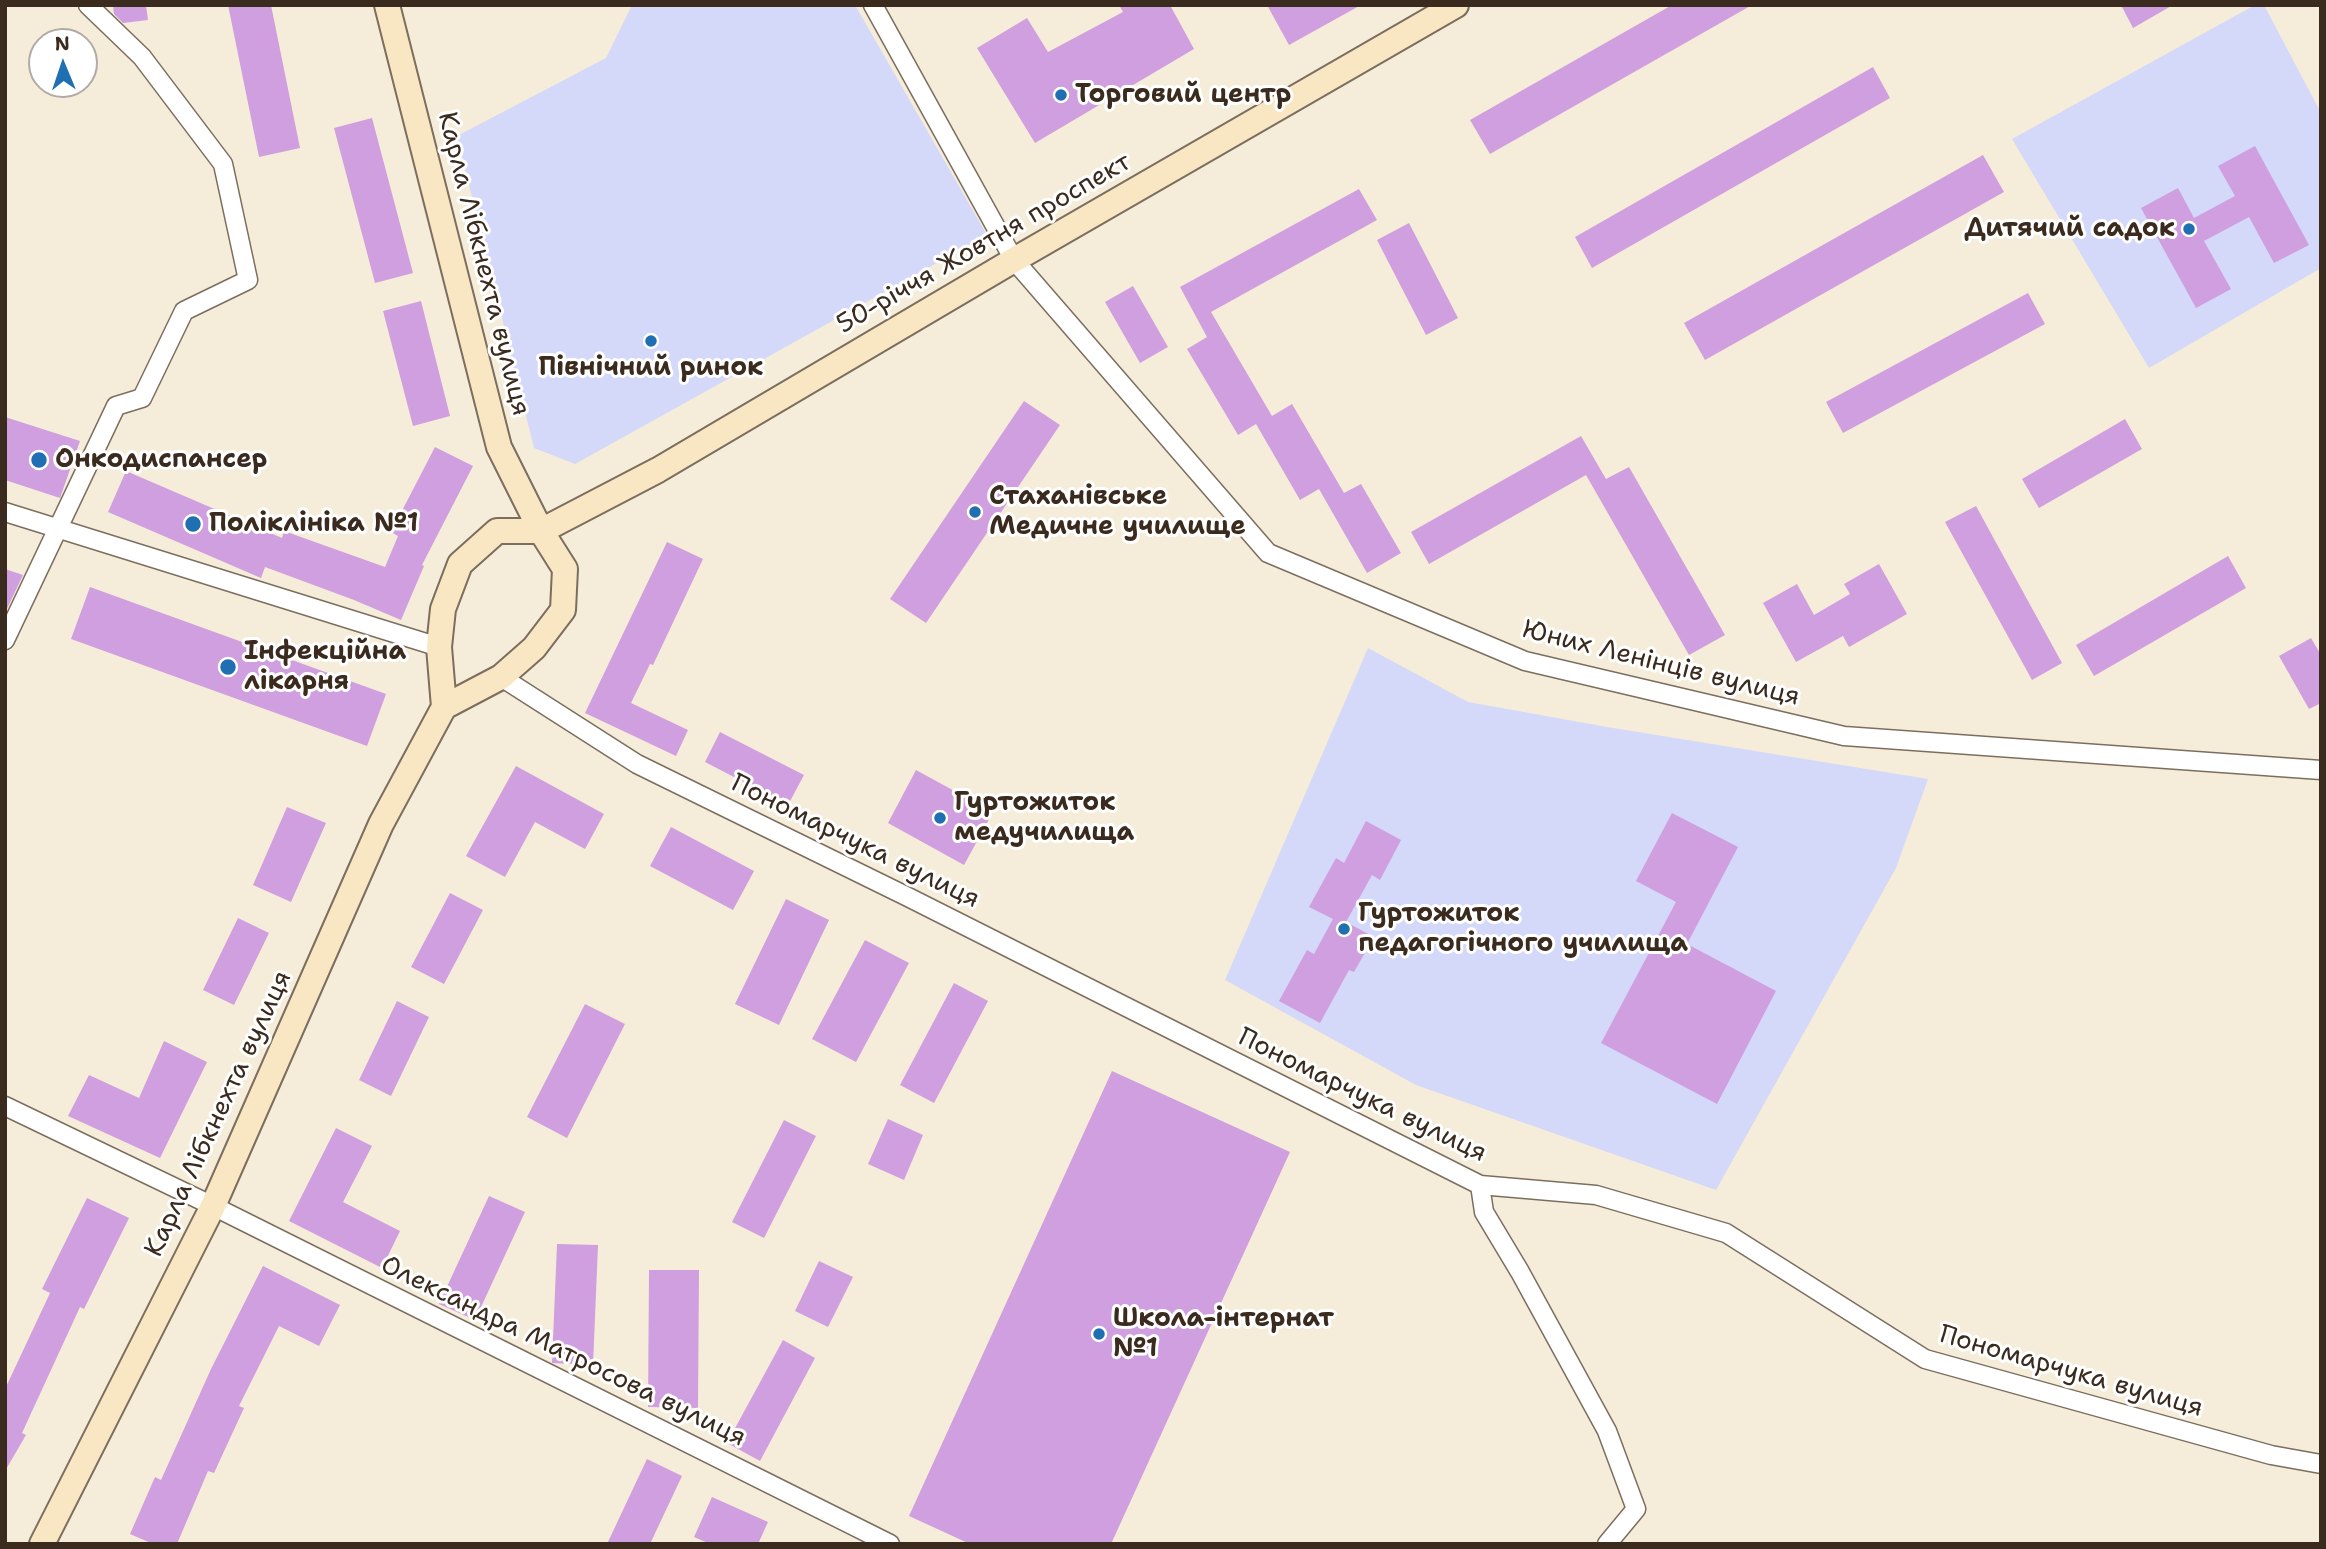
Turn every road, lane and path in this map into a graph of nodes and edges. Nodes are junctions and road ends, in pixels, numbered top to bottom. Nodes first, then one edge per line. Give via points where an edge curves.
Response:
1 (88, 5) edge
2 (387, 5) edge
3 (873, 5) edge
4 (1456, 5) edge
5 (1014, 260) junction
6 (5, 512) edge
7 (58, 528) junction
8 (541, 531) junction
9 (5, 640) edge
10 (439, 647) junction
11 (501, 677) junction
12 (444, 707) junction
13 (2321, 770) edge
14 (5, 1106) edge
15 (1480, 1185) junction
16 (213, 1206) junction
17 (2321, 1464) edge
18 (869, 1539) edge
19 (42, 1544) edge
20 (890, 1544) edge
21 (1607, 1544) edge

1 - 7 street via 142,57 223,164 248,280 184,311 142,398 116,407
2 - 8 street, Карла Лібкнехта вулиця via 499,447
3 - 5 street, Юних Ленінців вулиця
4 - 5 street, 50-річчя Жовтня проспект
5 - 8 street, 50-річчя Жовтня проспект via 658,470
5 - 13 street, Юних Ленінців вулиця via 1269,553 1525,661 1844,736
6 - 7 street
7 - 9 street
7 - 10 street
8 - 10 street via 497,531 460,564 443,609
8 - 11 street, Карла Лібкнехта вулиця via 565,569 564,610 534,648
10 - 12 street
11 - 12 street, Карла Лібкнехта вулиця
11 - 15 street, Пономарчука вулиця via 637,764
12 - 16 street, Карла Лібкнехта вулиця via 382,824
14 - 16 street, Олександра Матросова вулиця
15 - 17 street, Пономарчука вулиця via 1596,1195 1726,1233 1925,1359 2272,1455
15 - 21 street via 1484,1212 1606,1431 1636,1509
16 - 18 street, Олександра Матросова вулиця
16 - 19 street, Карла Лібкнехта вулиця
18 - 20 street, Олександра Матросова вулиця

